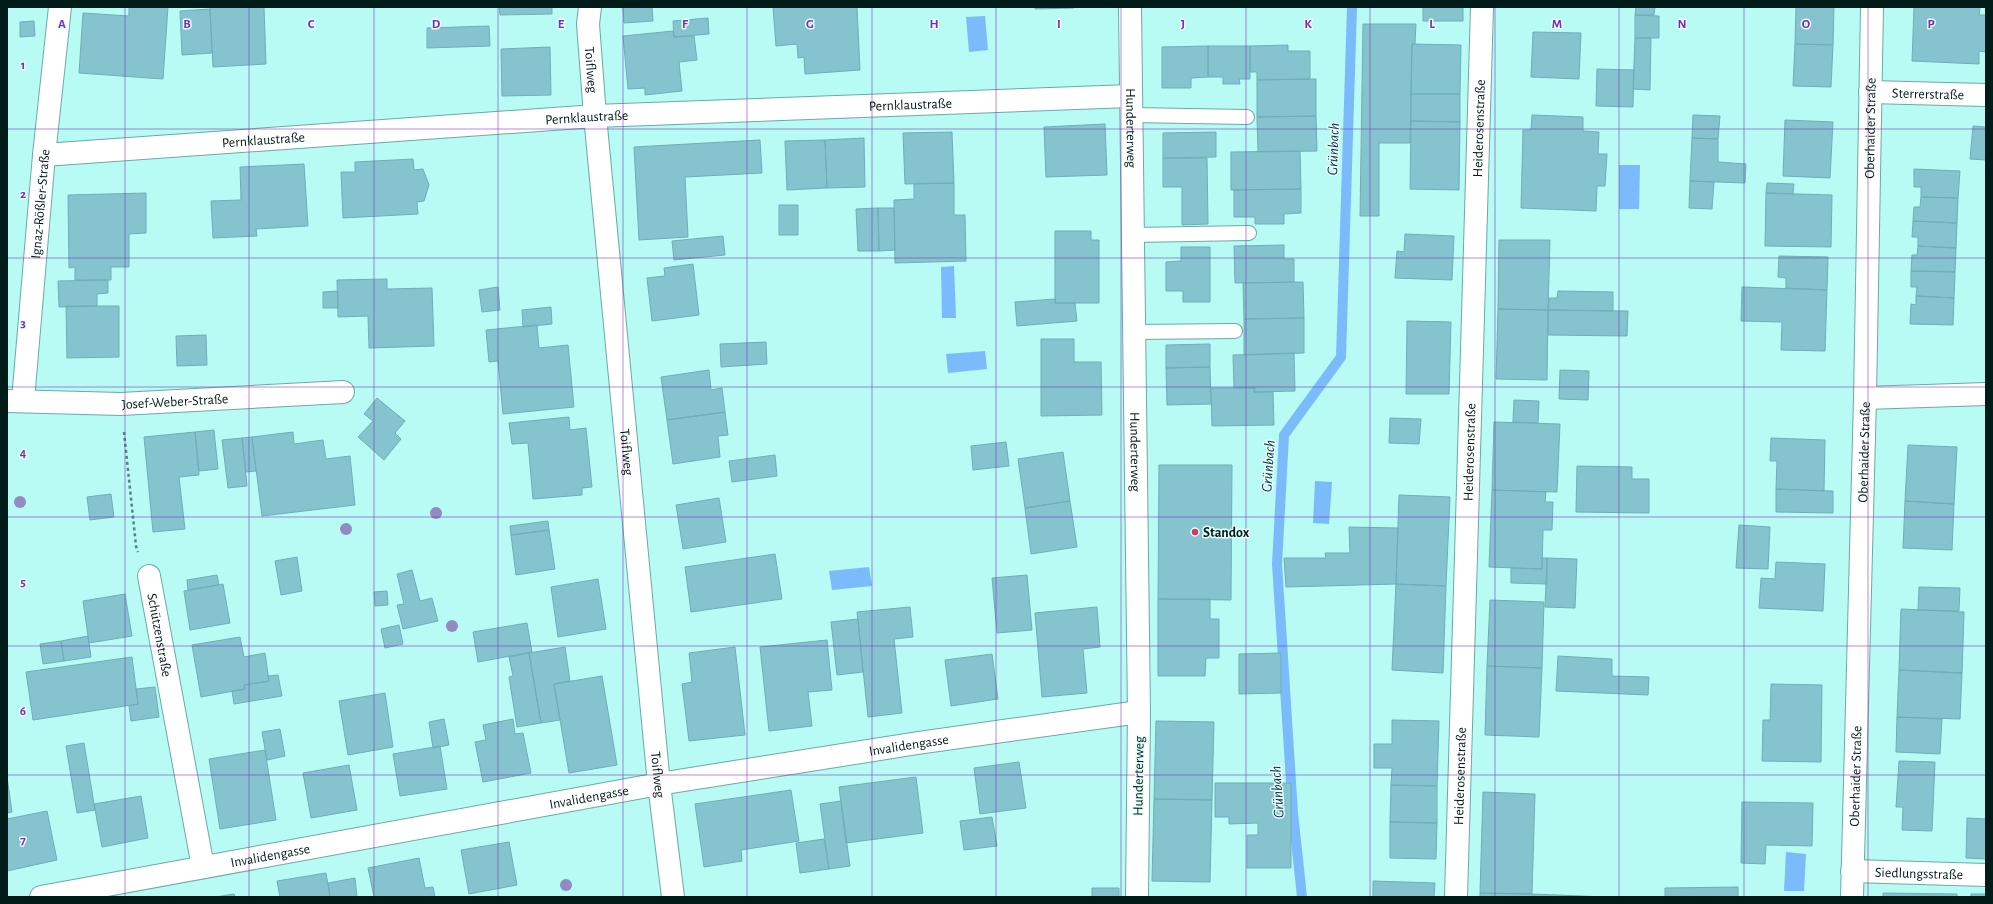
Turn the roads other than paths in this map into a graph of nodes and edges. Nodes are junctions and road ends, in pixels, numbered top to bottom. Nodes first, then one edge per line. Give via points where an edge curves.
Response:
1 (60, 7) edge
2 (590, 7) edge
3 (1130, 7) edge
4 (1482, 7) edge
5 (1872, 7) edge
6 (1870, 92) junction
7 (1986, 95) edge
8 (1130, 105) junction
9 (595, 116) junction
10 (1246, 117) dead end
11 (44, 155) junction
12 (1249, 233) dead end
13 (1133, 235) junction
14 (1234, 331) dead end
15 (1135, 332) junction
16 (343, 392) dead end
17 (1986, 394) edge
18 (1865, 398) junction
19 (15, 401) edge
20 (149, 576) road end
21 (1139, 712) junction
22 (659, 784) junction
23 (202, 867) junction
24 (1852, 871) junction
25 (1986, 875) edge
26 (41, 897) edge
27 (673, 897) edge
28 (1137, 897) edge
29 (1456, 897) edge
30 (1852, 897) edge

1 - 11 street, Ignaz-Rößler-Straße
2 - 9 street, Toiflweg via 588,24
3 - 8 street, Hunderterweg
4 - 29 street, Heiderosenstraße
5 - 6 street, Oberhaider Straße
6 - 7 street, Sterrerstraße
6 - 18 street, Oberhaider Straße
8 - 9 street, Pernklaustraße
8 - 10 lane
8 - 13 street, Hunderterweg
9 - 11 street, Pernklaustraße
9 - 22 street, Toiflweg
11 - 19 street, Ignaz-Rößler-Straße
12 - 13 lane
13 - 15 street, Hunderterweg
14 - 15 lane
15 - 21 street, Hunderterweg
16 - 19 street, Josef-Weber-Straße via 121,404
17 - 18 street
18 - 24 street, Oberhaider Straße
20 - 23 street, Schützenstraße
21 - 22 street, Invalidengasse
21 - 28 street, Hunderterweg
22 - 23 street, Invalidengasse
22 - 27 street, Toiflweg
23 - 26 street, Invalidengasse
24 - 25 street, Siedlungsstraße
24 - 30 street, Oberhaider Straße

